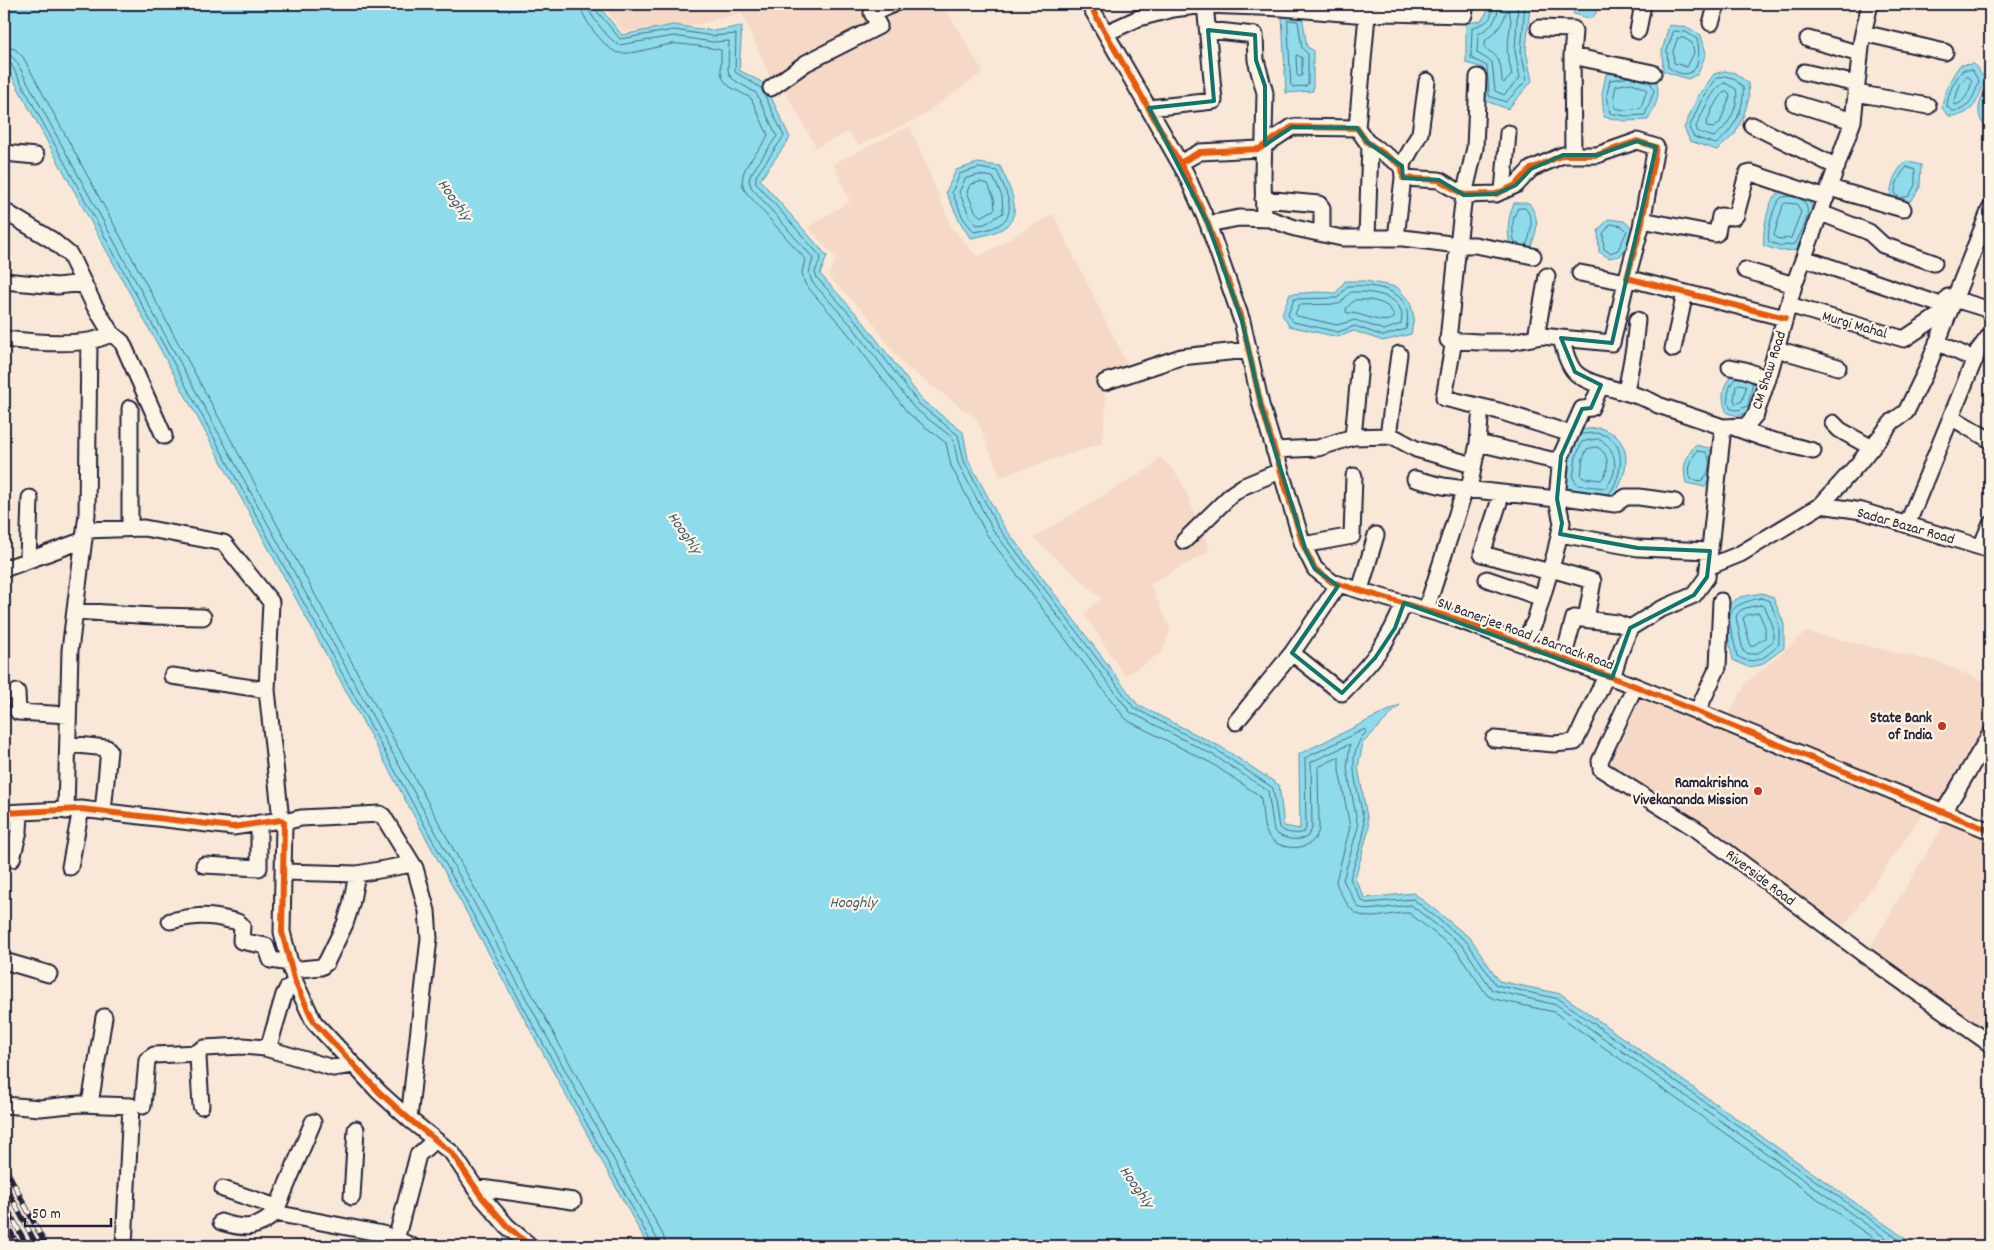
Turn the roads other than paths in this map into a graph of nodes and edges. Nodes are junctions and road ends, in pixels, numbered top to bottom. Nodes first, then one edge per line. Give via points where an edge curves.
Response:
1 (894, 4) edge
2 (1090, 4) edge
3 (1205, 4) edge
4 (1466, 4) edge
5 (1643, 4) edge
6 (1717, 4) edge
7 (1870, 4) edge
8 (1388, 8) edge
9 (1366, 15) junction
10 (1711, 23) dead end
11 (1539, 28) dead end
12 (1208, 30) junction
13 (1638, 31) dead end
14 (1106, 33) junction
15 (1863, 33) junction
16 (1808, 39) dead end
17 (1945, 52) dead end
18 (1860, 54) junction
19 (1572, 56) junction
20 (1804, 72) dead end
21 (1653, 73) dead end
22 (1478, 77) dead end
23 (1427, 80) dead end
24 (771, 88) dead end
25 (1857, 89) junction
26 (1794, 103) dead end
27 (1928, 106) dead end
28 (1148, 108) junction
29 (1853, 122) junction
30 (1752, 125) dead end
31 (1357, 128) junction
32 (1508, 133) dead end
33 (1370, 144) junction
34 (1265, 145) junction
35 (4, 153) edge
36 (1572, 155) junction
37 (36, 156) dead end
38 (1180, 163) junction
39 (1837, 167) junction
40 (1403, 172) junction
41 (1503, 191) junction
42 (1828, 193) junction
43 (1464, 195) junction
44 (1263, 199) junction
45 (1903, 208) dead end
46 (1990, 208) edge
47 (4, 211) edge
48 (1821, 213) junction
49 (1264, 219) junction
50 (1642, 220) junction
51 (1208, 224) junction
52 (1322, 234) junction
53 (1367, 238) junction
54 (1396, 238) junction
55 (1458, 245) junction
56 (1533, 256) dead end
57 (1804, 258) junction
58 (1934, 263) dead end
59 (1745, 270) dead end
60 (1580, 273) dead end
61 (1547, 276) dead end
62 (1626, 280) junction
63 (4, 281) edge
64 (84, 283) junction
65 (1794, 285) junction
66 (1685, 293) junction
67 (1949, 302) junction
68 (1990, 310) edge
69 (1787, 311) junction
70 (1637, 320) dead end
71 (111, 333) junction
72 (1990, 335) edge
73 (1536, 337) junction
74 (1561, 338) junction
75 (4, 339) edge
76 (1454, 340) junction
77 (89, 342) junction
78 (1937, 342) junction
79 (1673, 349) dead end
80 (1777, 349) junction
81 (1248, 350) junction
82 (1399, 354) dead end
83 (1981, 357) edge
84 (1360, 364) dead end
85 (1730, 367) dead end
86 (1838, 367) dead end
87 (1768, 379) junction
88 (1104, 382) dead end
89 (1601, 385) junction
90 (1626, 392) junction
91 (1482, 407) junction
92 (130, 408) dead end
93 (1951, 417) junction
94 (1833, 423) dead end
95 (1727, 427) junction
96 (1571, 434) junction
97 (164, 436) dead end
98 (1388, 436) junction
99 (1353, 437) junction
100 (1990, 440) edge
101 (1478, 443) junction
102 (1872, 448) junction
103 (1274, 450) junction
104 (1813, 451) dead end
105 (1560, 462) junction
106 (1474, 465) junction
107 (1280, 471) junction
108 (1354, 476) dead end
109 (1415, 478) dead end
110 (1467, 489) junction
111 (1502, 493) junction
112 (1557, 497) junction
113 (30, 498) dead end
114 (1675, 502) dead end
115 (1821, 505) junction
116 (1907, 525) junction
117 (1990, 525) edge
118 (130, 528) junction
119 (1560, 534) junction
120 (84, 535) junction
121 (1376, 535) dead end
122 (1184, 541) dead end
123 (1303, 545) junction
124 (1986, 548) edge
125 (1710, 551) junction
126 (28, 560) junction
127 (1708, 567) junction
128 (4, 568) edge
129 (1550, 571) junction
130 (1487, 579) dead end
131 (1339, 584) junction
132 (1360, 590) junction
133 (1542, 598) junction
134 (1721, 601) dead end
135 (1404, 603) junction
136 (1426, 610) junction
137 (75, 611) junction
138 (203, 618) dead end
139 (1586, 619) junction
140 (1630, 628) junction
141 (1523, 644) junction
142 (1292, 653) junction
143 (1563, 659) junction
144 (172, 676) dead end
145 (1609, 677) junction
146 (1635, 686) junction
147 (267, 690) junction
148 (16, 692) dead end
149 (1697, 712) junction
150 (68, 715) junction
151 (1236, 722) dead end
152 (1990, 736) edge
153 (1494, 739) dead end
154 (68, 744) junction
155 (73, 810) junction
156 (20, 812) junction
157 (103, 812) junction
158 (4, 813) edge
159 (1943, 813) junction
160 (283, 821) junction
161 (259, 823) junction
162 (1990, 831) edge
163 (12, 859) dead end
164 (412, 864) junction
165 (204, 865) dead end
166 (70, 867) dead end
167 (284, 872) junction
168 (358, 874) junction
169 (170, 921) dead end
170 (4, 961) edge
171 (292, 971) junction
172 (49, 974) dead end
173 (104, 1017) dead end
174 (1990, 1044) edge
175 (268, 1049) junction
176 (199, 1053) junction
177 (353, 1065) junction
178 (90, 1104) junction
179 (4, 1105) edge
180 (143, 1106) dead end
181 (201, 1106) dead end
182 (409, 1119) junction
183 (313, 1122) dead end
184 (356, 1129) dead end
185 (435, 1140) junction
186 (474, 1187) junction
187 (223, 1189) dead end
188 (352, 1197) dead end
189 (573, 1201) dead end
190 (276, 1210) junction
191 (222, 1222) dead end
192 (396, 1240) junction
193 (124, 1246) edge
194 (412, 1246) edge
195 (530, 1246) edge

1 - 24 street via 872,13 879,26 806,63
2 - 14 street, SN Banerjee Road / Barrack Road
3 - 9 street
3 - 12 street
3 - 14 street via 1139,18
4 - 8 street via 1464,15
5 - 13 street
6 - 10 street
7 - 15 street, CM Shaw Road
8 - 9 street
9 - 31 street
11 - 19 street via 1573,29
12 - 28 street via 1214,102
12 - 34 street via 1255,35 1256,60 1265,86
14 - 28 street, SN Banerjee Road / Barrack Road
15 - 17 street
15 - 18 street, CM Shaw Road
16 - 18 street
18 - 25 street, CM Shaw Road
19 - 21 street
19 - 36 street
20 - 25 street
22 - 43 street via 1475,148
23 - 40 street via 1420,133
25 - 27 street
25 - 29 street, CM Shaw Road
26 - 29 street
28 - 38 street, SN Banerjee Road / Barrack Road
29 - 39 street, CM Shaw Road
30 - 39 street
31 - 33 street
31 - 34 street via 1292,127
32 - 41 street
33 - 40 street
33 - 53 street
34 - 38 street via 1258,149 1200,152
34 - 44 street
35 - 37 street
36 - 41 street via 1563,155 1531,168 1516,185
36 - 50 street via 1598,155 1637,141 1656,147
38 - 51 street, SN Banerjee Road / Barrack Road
39 - 42 street, CM Shaw Road
40 - 43 street via 1439,180
40 - 54 street
41 - 43 street
42 - 45 street
42 - 48 street, CM Shaw Road
42 - 50 street via 1751,173 1747,174 1736,215 1720,216 1715,234
43 - 55 street
44 - 49 street
44 - 52 street via 1319,204 1322,208
46 - 67 street
47 - 64 street via 70,255
48 - 57 street, CM Shaw Road
48 - 58 street via 1869,232 1883,245
49 - 51 street via 1238,218
49 - 52 street
50 - 62 street
51 - 81 street, SN Banerjee Road / Barrack Road via 1242,321
52 - 53 street
53 - 54 street
54 - 55 street
55 - 56 street
55 - 76 street via 1448,340
57 - 65 street, CM Shaw Road
57 - 67 street
59 - 65 street
60 - 62 street
61 - 73 street
62 - 66 street
62 - 74 street via 1612,343
63 - 64 street via 57,286
64 - 71 street
65 - 69 street, CM Shaw Road
66 - 69 street
66 - 79 street
67 - 68 street
67 - 69 street, Murgi Mahal via 1940,315 1904,339
67 - 78 street
69 - 80 street, CM Shaw Road
70 - 90 street
71 - 77 street
71 - 97 street via 122,342
72 - 83 street
73 - 74 street
73 - 76 street via 1510,342
74 - 89 street via 1575,372
75 - 77 street
76 - 91 street via 1444,398
77 - 120 street
78 - 83 street
78 - 102 street via 1906,412 1893,421
80 - 86 street
80 - 87 street, CM Shaw Road
81 - 88 street via 1181,357
81 - 103 street, SN Banerjee Road / Barrack Road
82 - 98 street
83 - 93 street
84 - 99 street
85 - 87 street
87 - 95 street, CM Shaw Road via 1756,414 1746,426
89 - 90 street
89 - 96 street via 1591,408 1582,408
90 - 95 street
91 - 96 street
91 - 101 street
92 - 118 street
93 - 100 street
93 - 116 street
94 - 102 street
95 - 104 street
95 - 125 street
96 - 105 street
98 - 99 street
98 - 106 street via 1416,449
99 - 103 street via 1318,448
101 - 105 street
101 - 106 street
102 - 115 street
103 - 107 street, SN Banerjee Road / Barrack Road
105 - 112 street
106 - 110 street
107 - 122 street via 1232,494
107 - 123 street, SN Banerjee Road / Barrack Road
108 - 123 street via 1352,536
109 - 110 street
110 - 111 street
110 - 136 street
111 - 112 street
111 - 129 street via 1482,554
112 - 114 street via 1615,504 1626,497
112 - 119 street via 1562,524
113 - 126 street
115 - 116 street, Sadar Bazar Road via 1862,511
115 - 127 street via 1740,554
116 - 124 street, Sadar Bazar Road
117 - 124 street
118 - 120 street
118 - 147 street via 224,543 270,602
119 - 125 street via 1638,548
119 - 129 street
120 - 126 street
120 - 137 street
121 - 132 street
123 - 131 street, SN Banerjee Road / Barrack Road via 1315,569
125 - 127 street
126 - 128 street
127 - 140 street via 1707,577 1694,595 1659,610
129 - 133 street
129 - 139 street via 1593,581
130 - 133 street
131 - 132 street, SN Banerjee Road / Barrack Road
131 - 142 street
132 - 135 street, SN Banerjee Road / Barrack Road
133 - 141 street via 1535,622
134 - 149 street via 1718,667
135 - 136 street, SN Banerjee Road / Barrack Road
135 - 142 street via 1395,628 1375,658 1342,693
136 - 141 street, SN Banerjee Road / Barrack Road
137 - 138 street
137 - 150 street
139 - 140 street
139 - 143 street via 1574,618
140 - 145 street
141 - 143 street, SN Banerjee Road / Barrack Road
142 - 151 street
143 - 145 street, SN Banerjee Road / Barrack Road
144 - 147 street
145 - 146 street, SN Banerjee Road / Barrack Road
145 - 153 street via 1575,742 1554,744
146 - 149 street, SN Banerjee Road / Barrack Road
146 - 174 street, Riverside Road via 1600,761 1601,769 1699,831
147 - 160 street
148 - 150 street via 18,712
149 - 159 street, SN Banerjee Road / Barrack Road
150 - 154 street
152 - 159 street
154 - 155 street
154 - 157 street via 109,750
155 - 156 street
155 - 157 street
155 - 166 street
156 - 158 street
156 - 163 street
157 - 161 street via 233,827
159 - 162 street, SN Banerjee Road / Barrack Road
160 - 161 street
160 - 164 street via 380,814
160 - 167 street
161 - 165 street via 259,868
164 - 168 street
164 - 182 street via 427,911 429,938
167 - 168 street
167 - 171 street via 282,932
168 - 171 street via 345,924 326,963 321,967
169 - 171 street via 202,915 239,922 242,926 241,941 266,946 269,959
170 - 172 street
171 - 175 street
171 - 177 street via 314,1022
173 - 178 street
175 - 176 street via 243,1046 204,1048
175 - 177 street via 333,1068
176 - 180 street via 149,1057
176 - 181 street
177 - 182 street
178 - 179 street via 40,1108
178 - 193 street via 131,1106
182 - 185 street
183 - 190 street
184 - 188 street
185 - 186 street via 457,1159
185 - 192 street via 418,1155
186 - 189 street
186 - 195 street via 507,1226
187 - 190 street
190 - 191 street via 270,1218 242,1228
190 - 192 street via 376,1232
192 - 194 street

